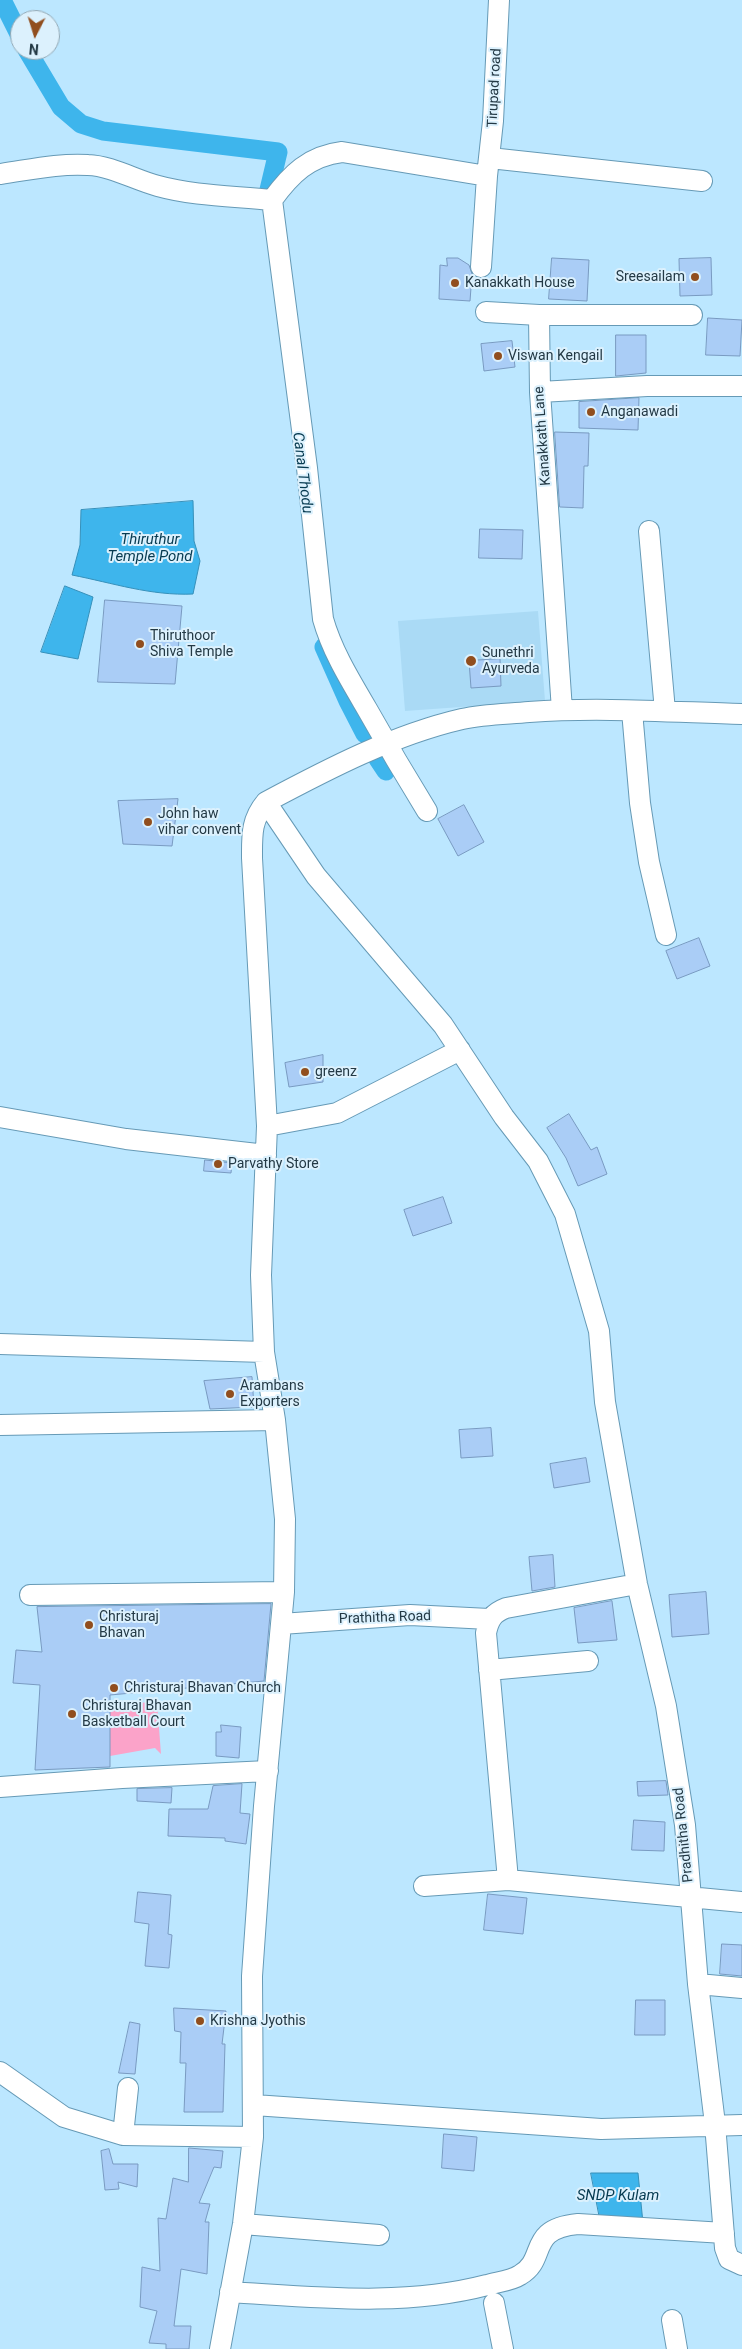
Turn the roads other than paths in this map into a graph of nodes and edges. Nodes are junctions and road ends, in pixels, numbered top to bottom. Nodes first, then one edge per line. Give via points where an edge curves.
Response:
1 (499, 0) edge
2 (488, 167) junction
3 (0, 174) edge
4 (702, 181) dead end
5 (272, 200) junction
6 (481, 267) dead end
7 (486, 312) dead end
8 (539, 315) junction
9 (692, 315) dead end
10 (742, 386) edge
11 (540, 392) junction
12 (649, 531) dead end
13 (562, 710) junction
14 (632, 711) junction
15 (665, 712) junction
16 (742, 714) edge
17 (385, 744) junction
18 (266, 802) junction
19 (426, 811) dead end
20 (666, 935) dead end
21 (460, 1050) junction
22 (0, 1117) edge
23 (267, 1126) junction
24 (266, 1155) junction
25 (0, 1344) edge
26 (264, 1352) junction
27 (275, 1420) junction
28 (0, 1424) edge
29 (637, 1584) junction
30 (284, 1592) junction
31 (30, 1595) dead end
32 (489, 1619) junction
33 (281, 1624) junction
34 (588, 1661) dead end
35 (489, 1670) junction
36 (268, 1771) junction
37 (0, 1787) edge
38 (508, 1880) junction
39 (424, 1886) dead end
40 (690, 1898) junction
41 (742, 1902) edge
42 (698, 1984) junction
43 (742, 1988) edge
44 (0, 2072) edge
45 (128, 2088) dead end
46 (254, 2105) junction
47 (715, 2124) junction
48 (742, 2125) edge
49 (123, 2135) junction
50 (253, 2137) junction
51 (243, 2224) junction
52 (724, 2233) junction
53 (379, 2235) dead end
54 (742, 2265) edge
55 (230, 2292) junction
56 (494, 2303) dead end
57 (672, 2320) dead end
58 (220, 2349) edge
59 (503, 2349) edge
60 (677, 2349) edge

1 - 2 street, Tirupad road
2 - 4 street
2 - 5 street via 342,152 320,156 303,165
2 - 6 street, Tirupad road
3 - 5 street via 88,164 180,191
5 - 17 street via 323,619 342,666
7 - 8 street
8 - 9 street
8 - 11 street, Kanakkath Lane
10 - 11 street via 646,386
11 - 13 street, Kanakkath Lane
12 - 15 street
13 - 14 street
13 - 17 street via 481,715
14 - 15 street
14 - 20 street via 646,842
15 - 16 street
17 - 18 street
17 - 19 street
18 - 21 street, Pradhitha Road via 316,876 443,1025
18 - 23 street via 256,814 252,851
21 - 23 street via 337,1113
21 - 29 street, Pradhitha Road via 504,1117 538,1161 565,1214 600,1331 605,1402
22 - 24 street via 126,1139
23 - 24 street
24 - 26 street via 261,1275
25 - 26 street
26 - 27 street
27 - 28 street
27 - 30 street via 285,1519
29 - 32 street via 506,1608
29 - 40 street, Pradhitha Road via 666,1706 684,1825
30 - 31 street
30 - 33 street
32 - 33 street, Prathitha Road via 410,1615
32 - 35 street via 486,1632
33 - 36 street
34 - 35 street
35 - 38 street
36 - 37 street
36 - 46 street via 252,1976
38 - 39 street
38 - 40 street
40 - 41 street
40 - 42 street, Pradhitha Road
42 - 43 street
42 - 47 street, Pradhitha Road
44 - 49 street via 64,2117
45 - 49 street
46 - 47 street via 600,2129
46 - 50 street
47 - 48 street
47 - 52 street, Pradhitha Road
49 - 50 street
50 - 51 street
51 - 53 street
51 - 55 street
52 - 54 street, Pradhitha Road via 730,2259
52 - 55 street via 562,2225 549,2232 529,2267 520,2275 471,2289 407,2298 346,2299
55 - 58 street
56 - 59 street
57 - 60 street

